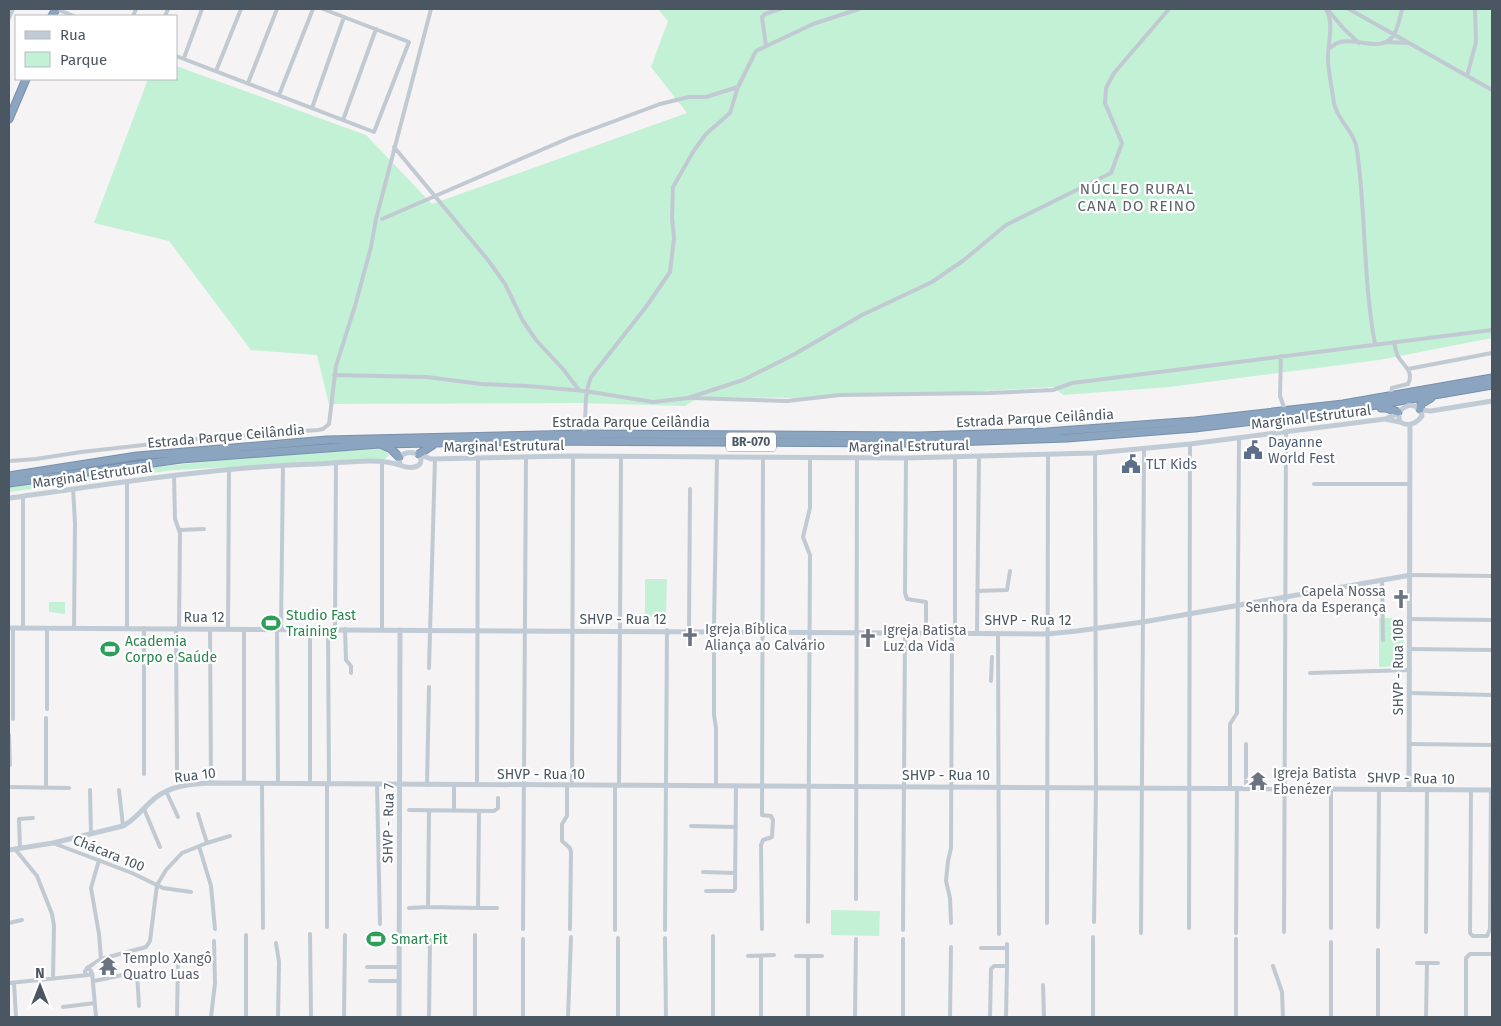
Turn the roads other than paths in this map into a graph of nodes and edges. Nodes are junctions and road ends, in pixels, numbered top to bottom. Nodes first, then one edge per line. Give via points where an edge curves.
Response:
1 (13, 9) edge
2 (56, 9) edge
3 (202, 9) edge
4 (241, 9) edge
5 (277, 9) edge
6 (313, 9) edge
7 (323, 9) edge
8 (431, 9) edge
9 (780, 9) edge
10 (859, 9) edge
11 (1169, 9) edge
12 (1326, 9) edge
13 (1349, 9) edge
14 (1402, 9) edge
15 (1475, 9) edge
16 (71, 15) edge
17 (344, 17) junction
18 (9, 18) edge
19 (376, 29) junction
20 (1395, 34) junction
21 (1386, 42) junction
22 (1359, 43) junction
23 (1411, 43) junction
24 (766, 46) junction
25 (1330, 48) junction
26 (178, 56) edge
27 (184, 58) junction
28 (216, 71) junction
29 (1468, 76) junction
30 (22, 80) edge
31 (26, 80) edge
32 (248, 83) junction
33 (738, 87) junction
34 (1492, 90) edge
35 (279, 95) junction
36 (312, 108) junction
37 (9, 109) edge
38 (9, 119) edge
39 (342, 120) junction
40 (394, 147) junction
41 (435, 195) junction
42 (382, 219) dead end
43 (1492, 330) edge
44 (1394, 342) junction
45 (1375, 344) junction
46 (1492, 353) edge
47 (1280, 356) junction
48 (1408, 369) junction
49 (334, 375) junction
50 (1492, 378) edge
51 (1492, 386) edge
52 (579, 390) junction
53 (585, 391) junction
54 (1448, 394) junction
55 (1391, 396) junction
56 (688, 398) junction
57 (1492, 401) edge
58 (1384, 407) junction
59 (1353, 409) junction
60 (1285, 410) junction
61 (1398, 412) junction
62 (1421, 412) junction
63 (1391, 416) junction
64 (1385, 419) junction
65 (1400, 422) junction
66 (1410, 425) junction
67 (326, 427) junction
68 (1286, 433) junction
69 (584, 434) junction
70 (1239, 438) junction
71 (327, 440) junction
72 (440, 443) junction
73 (1190, 444) junction
74 (432, 445) junction
75 (383, 446) junction
76 (1144, 450) junction
77 (1095, 453) junction
78 (1048, 454) junction
79 (420, 455) junction
80 (573, 456) junction
81 (621, 456) junction
82 (979, 456) junction
83 (399, 457) junction
84 (526, 457) junction
85 (717, 457) junction
86 (955, 457) junction
87 (478, 458) junction
88 (763, 458) junction
89 (810, 458) junction
90 (858, 458) junction
91 (906, 458) junction
92 (432, 459) junction
93 (9, 461) edge
94 (386, 461) junction
95 (336, 463) junction
96 (421, 463) junction
97 (282, 465) junction
98 (400, 465) junction
99 (229, 469) junction
100 (174, 475) junction
101 (9, 476) edge
102 (126, 481) junction
103 (9, 483) edge
104 (1314, 484) dead end
105 (1410, 484) junction
106 (73, 489) junction
107 (690, 489) dead end
108 (23, 496) junction
109 (9, 498) edge
110 (204, 529) dead end
111 (180, 530) junction
112 (1010, 571) dead end
113 (1411, 575) junction
114 (1492, 576) edge
115 (1382, 580) junction
116 (977, 591) junction
117 (1286, 596) junction
118 (1238, 606) junction
119 (1190, 614) junction
120 (1410, 619) junction
121 (1492, 620) edge
122 (1143, 622) junction
123 (11, 628) edge
124 (22, 628) junction
125 (46, 628) junction
126 (74, 628) junction
127 (127, 628) junction
128 (144, 628) junction
129 (177, 628) junction
130 (210, 629) junction
131 (228, 629) junction
132 (244, 629) junction
133 (279, 629) junction
134 (310, 629) junction
135 (328, 629) junction
136 (335, 629) junction
137 (345, 629) junction
138 (382, 629) junction
139 (429, 629) junction
140 (1095, 629) junction
141 (400, 630) junction
142 (477, 630) junction
143 (525, 630) junction
144 (572, 630) junction
145 (667, 630) junction
146 (619, 631) junction
147 (689, 631) junction
148 (714, 631) junction
149 (763, 632) junction
150 (810, 632) junction
151 (856, 632) junction
152 (905, 632) junction
153 (926, 632) junction
154 (953, 632) junction
155 (977, 632) junction
156 (998, 633) junction
157 (1047, 634) junction
158 (1383, 640) dead end
159 (1410, 649) junction
160 (1492, 650) edge
161 (992, 657) dead end
162 (429, 668) dead end
163 (1410, 670) junction
164 (351, 672) dead end
165 (1310, 673) dead end
166 (998, 677) junction
167 (429, 687) dead end
168 (1410, 693) junction
169 (1492, 695) edge
170 (47, 709) dead end
171 (46, 718) dead end
172 (13, 719) dead end
173 (9, 735) edge
174 (1246, 744) dead end
175 (1410, 744) junction
176 (1492, 745) edge
177 (10, 765) dead end
178 (176, 769) dead end
179 (144, 774) dead end
180 (211, 782) junction
181 (244, 783) junction
182 (262, 783) junction
183 (278, 783) junction
184 (310, 784) junction
185 (328, 784) junction
186 (377, 784) junction
187 (400, 784) junction
188 (427, 785) junction
189 (454, 785) junction
190 (477, 785) junction
191 (524, 785) junction
192 (570, 785) junction
193 (617, 786) junction
194 (666, 786) junction
195 (716, 786) junction
196 (736, 786) junction
197 (762, 786) junction
198 (809, 786) junction
199 (857, 786) junction
200 (904, 786) junction
201 (9, 787) edge
202 (951, 787) junction
203 (998, 787) junction
204 (1046, 787) junction
205 (1096, 787) junction
206 (46, 788) junction
207 (69, 788) dead end
208 (1142, 788) junction
209 (1190, 788) junction
210 (1230, 788) junction
211 (1237, 788) junction
212 (1246, 788) junction
213 (1284, 788) junction
214 (1331, 789) junction
215 (1380, 789) junction
216 (1409, 789) junction
217 (1427, 789) junction
218 (90, 790) dead end
219 (119, 790) dead end
220 (1470, 790) junction
221 (1492, 790) edge
222 (166, 791) junction
223 (498, 798) dead end
224 (144, 809) junction
225 (409, 810) dead end
226 (429, 811) junction
227 (454, 811) junction
228 (479, 811) junction
229 (198, 814) dead end
230 (178, 817) dead end
231 (33, 818) dead end
232 (123, 826) junction
233 (692, 826) dead end
234 (736, 827) junction
235 (91, 834) junction
236 (230, 836) dead end
237 (207, 842) junction
238 (53, 843) junction
239 (199, 846) junction
240 (160, 847) dead end
241 (15, 849) edge
242 (98, 860) junction
243 (703, 872) dead end
244 (736, 872) junction
245 (157, 885) junction
246 (706, 891) dead end
247 (191, 892) dead end
248 (856, 899) dead end
249 (428, 907) junction
250 (409, 908) dead end
251 (478, 908) junction
252 (497, 908) dead end
253 (22, 920) dead end
254 (9, 922) edge
255 (808, 922) dead end
256 (1094, 922) dead end
257 (951, 923) dead end
258 (1047, 923) dead end
259 (380, 924) dead end
260 (327, 927) dead end
261 (1378, 927) dead end
262 (263, 928) dead end
263 (1189, 928) dead end
264 (1331, 928) dead end
265 (214, 929) dead end
266 (523, 929) dead end
267 (570, 929) dead end
268 (762, 929) dead end
269 (616, 930) dead end
270 (665, 930) dead end
271 (903, 930) dead end
272 (1284, 932) dead end
273 (1426, 932) dead end
274 (1141, 933) dead end
275 (1236, 933) dead end
276 (310, 934) dead end
277 (999, 934) dead end
278 (246, 935) dead end
279 (345, 935) dead end
280 (476, 935) dead end
281 (571, 936) dead end
282 (713, 936) dead end
283 (1093, 937) dead end
284 (618, 938) dead end
285 (665, 938) dead end
286 (523, 939) dead end
287 (856, 939) dead end
288 (903, 939) dead end
289 (1236, 939) dead end
290 (430, 940) dead end
291 (214, 941) dead end
292 (1331, 942) dead end
293 (276, 944) dead end
294 (951, 947) dead end
295 (981, 948) dead end
296 (1378, 950) dead end
297 (1492, 954) edge
298 (748, 956) dead end
299 (761, 956) junction
300 (774, 956) dead end
301 (796, 956) dead end
302 (808, 956) junction
303 (822, 956) dead end
304 (178, 958) dead end
305 (101, 959) junction
306 (1417, 962) dead end
307 (1427, 963) junction
308 (1438, 963) dead end
309 (1007, 966) junction
310 (1273, 966) dead end
311 (367, 967) dead end
312 (399, 967) junction
313 (89, 972) junction
314 (53, 978) junction
315 (93, 980) junction
316 (370, 981) dead end
317 (399, 981) junction
318 (11, 983) edge
319 (1043, 985) dead end
320 (95, 1003) junction
321 (139, 1006) dead end
322 (63, 1007) dead end
323 (16, 1017) edge
324 (96, 1017) edge
325 (177, 1017) edge
326 (211, 1017) edge
327 (246, 1017) edge
328 (278, 1017) edge
329 (311, 1017) edge
330 (344, 1017) edge
331 (399, 1017) edge
332 (429, 1017) edge
333 (475, 1017) edge
334 (523, 1017) edge
335 (568, 1017) edge
336 (618, 1017) edge
337 (666, 1017) edge
338 (713, 1017) edge
339 (761, 1017) edge
340 (808, 1017) edge
341 (856, 1017) edge
342 (903, 1017) edge
343 (950, 1017) edge
344 (990, 1017) edge
345 (1006, 1017) edge
346 (1044, 1017) edge
347 (1093, 1017) edge
348 (1236, 1017) edge
349 (1283, 1017) edge
350 (1331, 1017) edge
351 (1378, 1017) edge
352 (1426, 1017) edge
353 (1466, 1017) edge

1 - 18 street
2 - 16 street
3 - 27 street
4 - 28 street
5 - 32 street
6 - 35 street
7 - 17 street
8 - 40 street
9 - 24 street via 762,17
10 - 24 street via 813,24
11 - 56 street via 1114,73 1106,88 1106,103 1122,143 1111,173 1006,225 932,282 862,315 743,380
12 - 22 street
12 - 25 street
13 - 20 street
14 - 20 street
15 - 29 street via 1476,42
17 - 19 street
17 - 36 street
19 - 39 street
19 - 39 street via 409,42 374,132
20 - 21 street
20 - 23 street
21 - 22 street
21 - 23 street
22 - 25 street via 1340,42
23 - 29 street
24 - 33 street via 756,51
25 - 45 street via 1328,61 1336,109 1358,151
26 - 27 street
27 - 28 street
28 - 32 street
29 - 34 street
30 - 37 highway
31 - 38 highway
32 - 35 street
33 - 41 street via 706,97 689,97 660,104 569,138
33 - 53 street via 730,113 706,134 673,187 674,238 670,272 591,377
35 - 36 street
36 - 39 street
40 - 41 street
40 - 49 street via 371,247
41 - 42 street
41 - 52 street via 505,284 536,340
43 - 44 street
44 - 45 street
44 - 48 street via 1398,357
45 - 47 street
46 - 48 street
47 - 56 street via 1072,383 1053,390 840,395 787,401
47 - 60 street via 1280,396
48 - 55 street via 1411,376 1408,384 1392,388
49 - 52 street via 427,377
49 - 67 street via 329,424
50 - 55 highway, Estrada Parque Ceilândia / BR-070
51 - 54 highway, Estrada Parque Ceilândia / BR-070
52 - 53 street
53 - 56 street via 653,402
53 - 69 street
54 - 59 highway, Estrada Parque Ceilândia / BR-070
54 - 62 highway via 1421,404
55 - 60 highway, Estrada Parque Ceilândia / BR-070
57 - 62 street
58 - 59 highway
58 - 61 highway
58 - 63 street
59 - 72 highway, Estrada Parque Ceilândia / BR-070 via 1195,428 919,444
60 - 69 highway, Estrada Parque Ceilândia / BR-070 via 1195,421 1036,433 919,436
61 - 62 street via 1409,406
61 - 63 street, Marginal Estrutural
61 - 65 street
62 - 66 street via 1418,420
63 - 64 street, Marginal Estrutural
64 - 65 street, Marginal Estrutural
64 - 68 street, Marginal Estrutural
65 - 66 street
66 - 105 street, SHVP - Rua 10B
67 - 71 street
67 - 93 street
68 - 70 street, Marginal Estrutural
68 - 117 street
69 - 71 highway, Estrada Parque Ceilândia / BR-070
70 - 73 street, Marginal Estrutural
70 - 118 street
71 - 101 highway, Estrada Parque Ceilândia / BR-070 via 137,456
72 - 74 highway
72 - 75 highway, Estrada Parque Ceilândia / BR-070
73 - 76 street, Marginal Estrutural
73 - 119 street
74 - 79 highway
74 - 92 street via 429,450
75 - 83 highway
75 - 94 street via 391,454
75 - 103 highway, Estrada Parque Ceilândia / BR-070 via 181,459
76 - 77 street, Marginal Estrutural
76 - 122 street
77 - 78 street, Marginal Estrutural
77 - 140 street
78 - 82 street, Marginal Estrutural
78 - 157 street
79 - 83 street via 406,453
79 - 92 street, Marginal Estrutural
79 - 96 street
80 - 81 street, Marginal Estrutural
80 - 84 street, Marginal Estrutural
80 - 144 street
81 - 85 street, Marginal Estrutural
81 - 146 street
82 - 86 street, Marginal Estrutural
82 - 116 street
83 - 94 street, Marginal Estrutural
83 - 98 street
84 - 87 street, Marginal Estrutural
84 - 143 street
85 - 88 street, Marginal Estrutural
85 - 148 street
86 - 91 street, Marginal Estrutural
86 - 154 street
87 - 92 street, Marginal Estrutural
87 - 142 street
88 - 89 street, Marginal Estrutural
88 - 149 street
89 - 90 street, Marginal Estrutural
89 - 150 street via 810,508 803,537 810,552
90 - 91 street, Marginal Estrutural
90 - 151 street
91 - 153 street via 905,593 907,599 926,602
92 - 96 street, Marginal Estrutural
92 - 139 street
94 - 95 street, Marginal Estrutural
94 - 98 street, Marginal Estrutural
94 - 138 street
95 - 97 street, Marginal Estrutural
95 - 136 street
96 - 98 street via 410,468
97 - 99 street, Marginal Estrutural
97 - 133 street
99 - 100 street, Marginal Estrutural
99 - 131 street
100 - 102 street, Marginal Estrutural
100 - 111 street via 175,519
102 - 106 street, Marginal Estrutural
102 - 127 street
104 - 105 street
105 - 113 street, SHVP - Rua 10B
106 - 108 street, Marginal Estrutural
106 - 126 street
107 - 147 street
108 - 109 street, Marginal Estrutural
108 - 124 street
110 - 111 street
111 - 129 street
112 - 116 street via 1007,590
113 - 114 street
113 - 115 street, SHVP - Rua 12
113 - 120 street, SHVP - Rua 10B
115 - 117 street, SHVP - Rua 12
115 - 158 street
116 - 155 street
117 - 118 street, SHVP - Rua 12
117 - 213 street
118 - 119 street, SHVP - Rua 12
118 - 210 street via 1237,713 1230,724
119 - 122 street, SHVP - Rua 12
119 - 209 street
120 - 121 street
120 - 159 street, SHVP - Rua 10B
122 - 140 street, SHVP - Rua 12
122 - 208 street
123 - 124 street, Rua 12
123 - 172 street
124 - 125 street, Rua 12
125 - 126 street, Rua 12
125 - 170 street
126 - 127 street, Rua 12
127 - 128 street, Rua 12
128 - 129 street, Rua 12
128 - 179 street
129 - 130 street, Rua 12
129 - 178 street
130 - 131 street, Rua 12
130 - 180 street
131 - 132 street, Rua 12
132 - 133 street, Rua 12
132 - 181 street
133 - 134 street, Rua 12
133 - 183 street
134 - 135 street, Rua 12
134 - 184 street
135 - 136 street, Rua 12
135 - 185 street
136 - 137 street, Rua 12
137 - 138 street, Rua 12
137 - 164 street via 346,660
138 - 141 street, Rua 12
139 - 141 street, SHVP - Rua 12
139 - 142 street, SHVP - Rua 12
139 - 162 street
140 - 157 street, SHVP - Rua 12
140 - 205 street
141 - 187 street, SHVP - Rua 7
142 - 143 street, SHVP - Rua 12
142 - 190 street
143 - 144 street, SHVP - Rua 12
143 - 191 street
144 - 146 street, SHVP - Rua 12
144 - 192 street
145 - 146 street, SHVP - Rua 12
145 - 147 street, SHVP - Rua 12
145 - 194 street
146 - 193 street
147 - 148 street, SHVP - Rua 12
148 - 149 street, SHVP - Rua 12
148 - 195 street
149 - 150 street, SHVP - Rua 12
149 - 197 street
150 - 151 street, SHVP - Rua 12
150 - 198 street
151 - 152 street, SHVP - Rua 12
151 - 199 street
152 - 153 street, SHVP - Rua 12
152 - 200 street
153 - 154 street, SHVP - Rua 12
154 - 155 street, SHVP - Rua 12
154 - 202 street
155 - 156 street, SHVP - Rua 12
156 - 157 street, SHVP - Rua 12
156 - 166 street
157 - 204 street
159 - 160 street
159 - 163 street, SHVP - Rua 10B
161 - 166 street via 991,678
163 - 165 street
163 - 168 street, SHVP - Rua 10B
166 - 203 street
167 - 188 street
168 - 169 street
168 - 175 street, SHVP - Rua 10B
171 - 206 street
173 - 177 street
174 - 212 street
175 - 176 street
175 - 216 street, SHVP - Rua 10B
180 - 181 street, Rua 10
180 - 222 street, Rua 10 via 180,785
181 - 182 street, Rua 10
182 - 183 street, Rua 10
182 - 262 street
183 - 184 street, Rua 10
184 - 185 street, Rua 10
185 - 186 street, Rua 10
185 - 260 street
186 - 187 street, Rua 10
186 - 259 street
187 - 188 street, SHVP - Rua 10
187 - 312 street, SHVP - Rua 7
188 - 189 street, SHVP - Rua 10
189 - 190 street, SHVP - Rua 10
189 - 227 street
190 - 191 street, SHVP - Rua 10
191 - 192 street, SHVP - Rua 10
191 - 266 street
192 - 193 street, SHVP - Rua 10
192 - 267 street via 567,816 562,824 562,841 571,852
193 - 194 street, SHVP - Rua 10
193 - 269 street
194 - 195 street, SHVP - Rua 10
194 - 270 street
195 - 196 street, SHVP - Rua 10
196 - 197 street, SHVP - Rua 10
196 - 234 street
197 - 198 street, SHVP - Rua 10
197 - 268 street via 762,814 771,816 773,820 772,836 763,840 761,845
198 - 199 street, SHVP - Rua 10
198 - 255 street
199 - 200 street, SHVP - Rua 10
199 - 248 street
200 - 202 street, SHVP - Rua 10
200 - 271 street
201 - 206 street
202 - 203 street, SHVP - Rua 10
202 - 257 street via 951,848 946,881
203 - 204 street, SHVP - Rua 10
203 - 277 street
204 - 205 street, SHVP - Rua 10
204 - 258 street
205 - 208 street, SHVP - Rua 10
205 - 256 street
206 - 207 street
208 - 209 street, SHVP - Rua 10
208 - 274 street
209 - 210 street, SHVP - Rua 10
209 - 263 street
210 - 211 street, SHVP - Rua 10
211 - 212 street, SHVP - Rua 10
211 - 275 street
212 - 213 street, SHVP - Rua 10
213 - 214 street, SHVP - Rua 10
213 - 272 street
214 - 215 street, SHVP - Rua 10
214 - 264 street
215 - 216 street, SHVP - Rua 10
215 - 261 street
216 - 217 street, SHVP - Rua 10
217 - 220 street, SHVP - Rua 10
217 - 273 street
218 - 235 street
219 - 232 street
220 - 221 street, SHVP - Rua 10
220 - 221 street via 1470,933 1473,936 1487,936 1490,930
222 - 224 street, Rua 10
222 - 230 street
223 - 228 street via 496,810
224 - 232 street, Rua 10
224 - 240 street
225 - 226 street
226 - 227 street
226 - 249 street
227 - 228 street
228 - 251 street
229 - 237 street
231 - 241 street via 20,819
232 - 235 street, Rua 10
233 - 234 street
234 - 244 street
235 - 238 street, Rua 10
236 - 237 street
237 - 239 street
238 - 241 street, Rua 10
238 - 242 street, Chácara 100
239 - 245 street via 178,857
239 - 265 street via 211,886
241 - 314 street via 37,876 52,914
242 - 245 street, Chácara 100
242 - 305 street via 92,888
243 - 244 street
244 - 246 street via 734,890
245 - 247 street, Chácara 100
245 - 305 street via 148,945
249 - 250 street
249 - 251 street
251 - 252 street
253 - 254 street
276 - 329 street
278 - 327 street
279 - 330 street
280 - 333 street
281 - 335 street
282 - 338 street
283 - 347 street
284 - 336 street
285 - 337 street
286 - 334 street
287 - 341 street
288 - 342 street
289 - 348 street
290 - 332 street
291 - 326 street via 215,983
292 - 350 street
293 - 328 street via 279,962
294 - 343 street
295 - 309 street via 1007,946
296 - 351 street
297 - 353 street via 1470,954 1466,958
298 - 299 street
299 - 300 street
299 - 339 street
301 - 302 street
302 - 303 street
302 - 340 street
304 - 325 street
305 - 313 street
306 - 307 street
307 - 308 street
307 - 352 street
309 - 344 street via 990,969
309 - 345 street
310 - 349 street via 1282,992
311 - 312 street
312 - 317 street, SHVP - Rua 7
313 - 314 street
313 - 315 street
314 - 318 street
315 - 320 street
315 - 321 street via 136,972
316 - 317 street
317 - 331 street, SHVP - Rua 7
318 - 323 street
319 - 346 street
320 - 322 street
320 - 324 street

